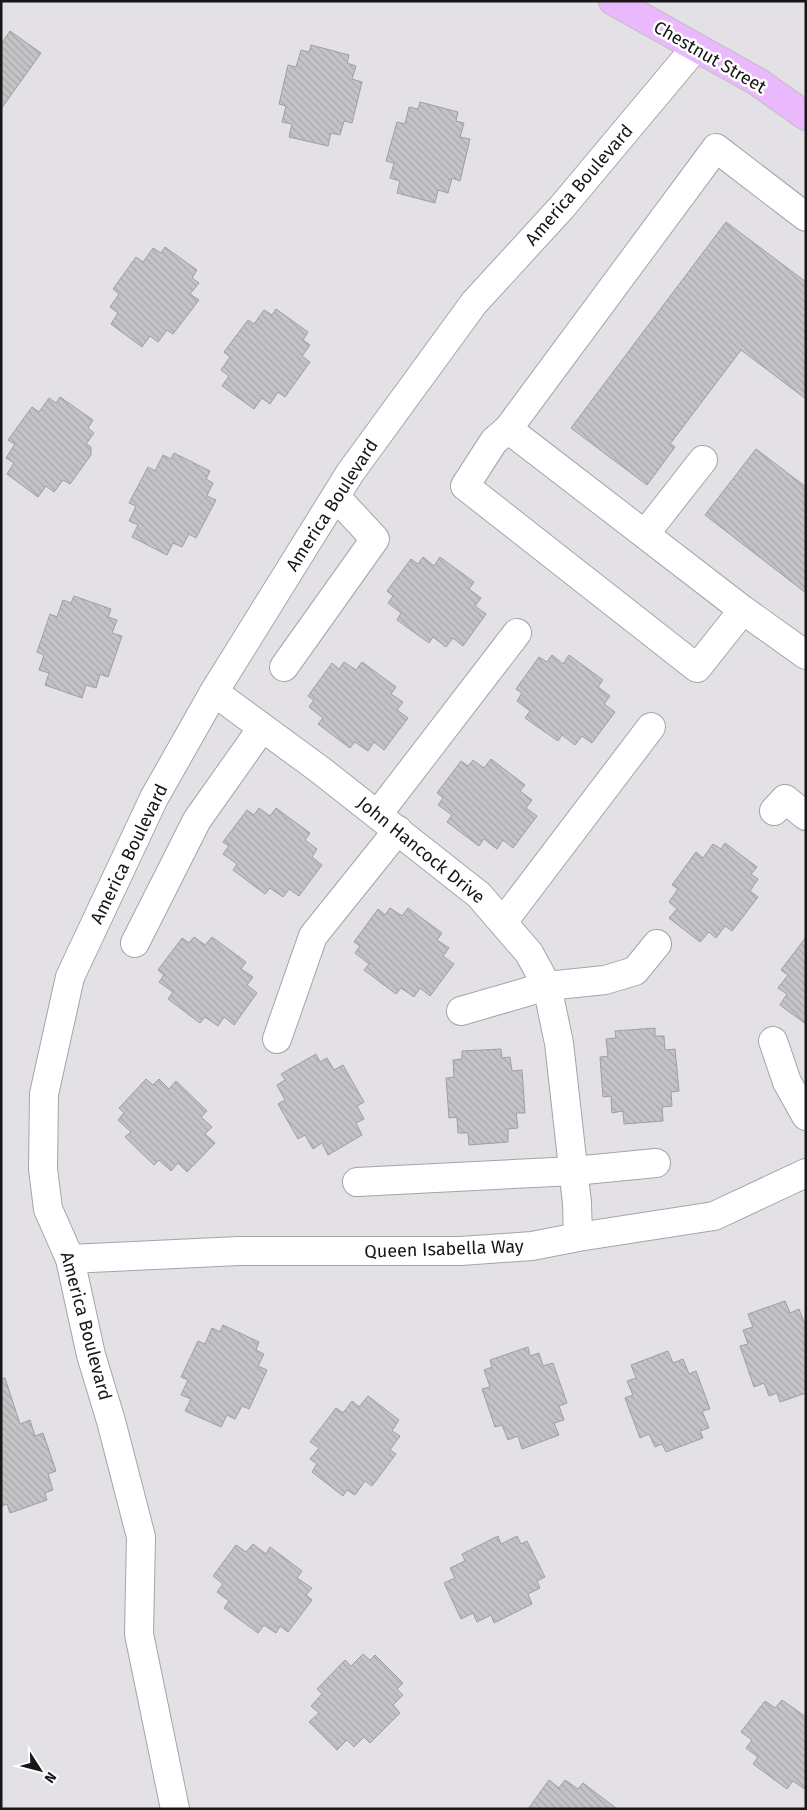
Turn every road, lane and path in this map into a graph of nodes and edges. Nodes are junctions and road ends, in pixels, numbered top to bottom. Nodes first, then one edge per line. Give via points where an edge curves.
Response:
1 (612, 1) edge
2 (695, 48) junction
3 (806, 116) edge
4 (806, 217) edge
5 (508, 429) junction
6 (703, 460) dead end
7 (336, 498) junction
8 (645, 534) junction
9 (743, 610) junction
10 (517, 633) dead end
11 (806, 656) edge
12 (284, 667) dead end
13 (214, 692) junction
14 (651, 726) dead end
15 (262, 728) junction
16 (774, 811) dead end
17 (806, 816) edge
18 (388, 822) junction
19 (503, 922) junction
20 (136, 943) dead end
21 (657, 944) dead end
22 (547, 986) junction
23 (461, 1011) dead end
24 (277, 1039) dead end
25 (773, 1041) dead end
26 (806, 1116) edge
27 (656, 1163) dead end
28 (574, 1172) junction
29 (806, 1173) edge
30 (357, 1182) dead end
31 (578, 1237) junction
32 (70, 1260) junction
33 (175, 1809) edge

1 - 2 main road, Chestnut Street
2 - 3 main road, Chestnut Street via 758,82
2 - 7 street, America Boulevard via 562,207 474,303 350,473
4 - 5 street via 716,148
5 - 8 street
5 - 9 street via 494,441 465,486 697,668
6 - 8 street
7 - 12 street via 375,539
7 - 13 street, America Boulevard
8 - 9 street
9 - 11 street
10 - 18 street
13 - 15 street, John Hancock Drive
13 - 32 street, America Boulevard via 154,798 70,977 44,1094 43,1169 48,1209
14 - 19 street
15 - 18 street, John Hancock Drive
15 - 20 street via 197,820
16 - 17 street via 785,799
18 - 19 street, John Hancock Drive via 479,894
18 - 24 street via 313,936
19 - 22 street, John Hancock Drive via 529,953
21 - 22 street via 635,971 605,980
22 - 23 street
22 - 28 street, John Hancock Drive via 559,1043
25 - 26 street via 787,1082
27 - 28 street
28 - 30 street
28 - 31 street, John Hancock Drive
29 - 31 street, Queen Isabella Way via 714,1216
31 - 32 street, Queen Isabella Way via 532,1246 461,1251 239,1251
32 - 33 street, America Boulevard via 91,1355 141,1537 138,1634

